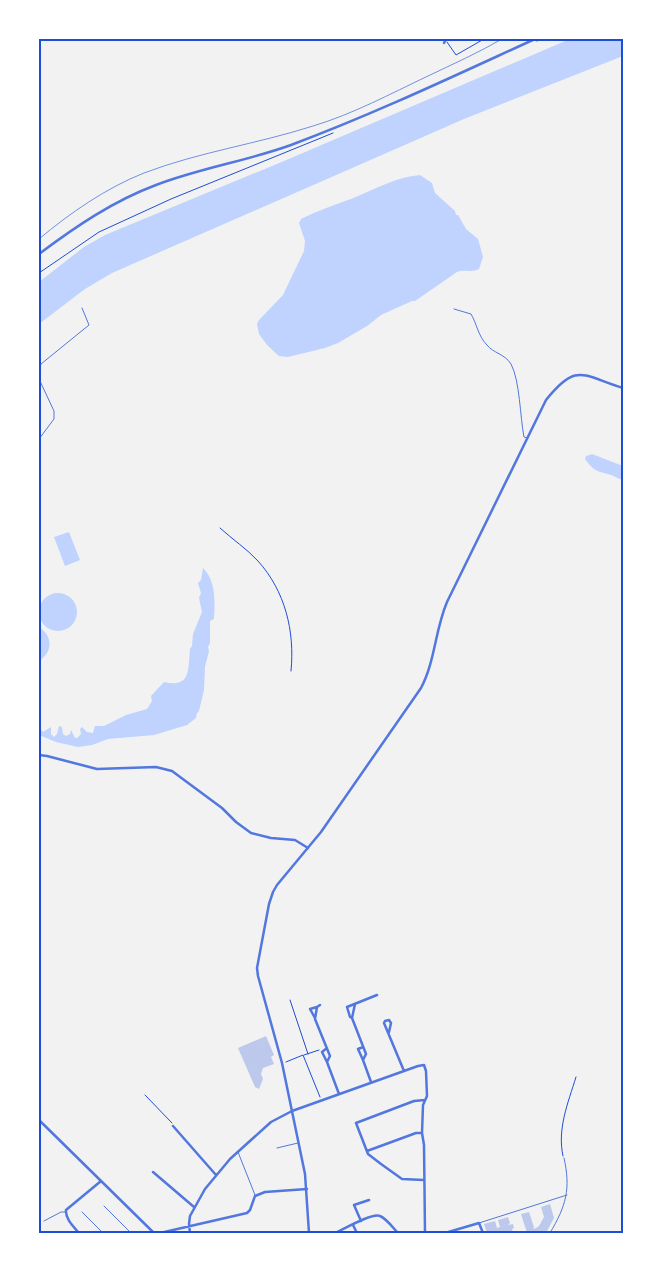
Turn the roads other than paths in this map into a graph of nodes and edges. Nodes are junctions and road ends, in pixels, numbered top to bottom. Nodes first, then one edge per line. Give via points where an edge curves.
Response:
1 (535, 39) edge
2 (39, 254) edge
3 (82, 308) dead end
4 (454, 310) dead end
5 (39, 369) edge
6 (39, 379) edge
7 (623, 388) edge
8 (527, 438) junction
9 (39, 439) edge
10 (39, 755) edge
11 (308, 848) junction
12 (377, 995) dead end
13 (355, 1004) junction
14 (352, 1018) junction
15 (315, 1019) junction
16 (389, 1032) dead end
17 (363, 1047) junction
18 (325, 1049) junction
19 (363, 1060) junction
20 (327, 1062) junction
21 (404, 1071) junction
22 (371, 1083) junction
23 (338, 1094) junction
24 (425, 1100) junction
25 (292, 1110) junction
26 (39, 1120) edge
27 (173, 1126) road end
28 (422, 1133) junction
29 (299, 1142) junction
30 (277, 1148) dead end
31 (367, 1151) junction
32 (238, 1152) junction
33 (564, 1158) road end
34 (153, 1172) dead end
35 (216, 1175) junction
36 (424, 1180) junction
37 (101, 1181) junction
38 (307, 1189) junction
39 (567, 1195) junction
40 (255, 1196) junction
41 (369, 1200) dead end
42 (104, 1206) dead end
43 (194, 1206) junction
44 (65, 1212) junction
45 (82, 1212) dead end
46 (361, 1221) junction
47 (44, 1222) dead end
48 (479, 1222) junction
49 (353, 1225) junction
50 (189, 1227) junction
51 (79, 1233) edge
52 (103, 1233) edge
53 (131, 1233) edge
54 (154, 1233) edge
55 (160, 1233) edge
56 (190, 1233) edge
57 (309, 1233) edge
58 (335, 1233) edge
59 (357, 1233) edge
60 (398, 1233) edge
61 (425, 1233) edge
62 (445, 1233) edge
63 (483, 1233) edge
64 (550, 1233) edge

1 - 2 street via 375,112 289,145 149,188 83,222
3 - 5 lane via 89,325
4 - 8 lane via 471,314 479,335 488,347 498,352 516,374 524,437
6 - 9 lane via 54,419
7 - 8 street via 586,374 568,378 546,400
8 - 11 street via 444,608 422,688
10 - 11 street via 97,768 156,767 172,771 251,832 300,842
11 - 25 street via 270,898 257,968
12 - 13 street
13 - 14 street
13 - 14 street via 347,1008
14 - 17 street
15 - 15 street via 319,1006 310,1009
15 - 18 street
16 - 21 street
17 - 19 street via 366,1054
17 - 19 street via 358,1049
18 - 20 street via 330,1056
18 - 20 street via 322,1052
19 - 22 street
20 - 23 street
21 - 22 street
21 - 24 street via 424,1065
22 - 23 street
23 - 25 street
24 - 28 street
24 - 31 street via 416,1100 356,1123
25 - 29 street
25 - 32 street via 262,1129
26 - 37 street
27 - 35 street
28 - 31 street
28 - 36 street
29 - 30 lane
29 - 38 street
31 - 36 street via 402,1179
32 - 35 street
32 - 40 lane
33 - 39 lane
34 - 43 street
35 - 43 street
36 - 61 street
37 - 44 street
37 - 54 street
38 - 40 street via 265,1192
38 - 57 street
39 - 48 lane
39 - 64 lane
40 - 50 street via 247,1212
41 - 46 street via 354,1205
42 - 53 lane
43 - 50 street
44 - 47 lane
44 - 51 street
45 - 52 lane
46 - 49 street
46 - 60 street via 380,1215
48 - 62 street
48 - 63 street
49 - 58 street
49 - 59 street
50 - 55 street
50 - 56 street

